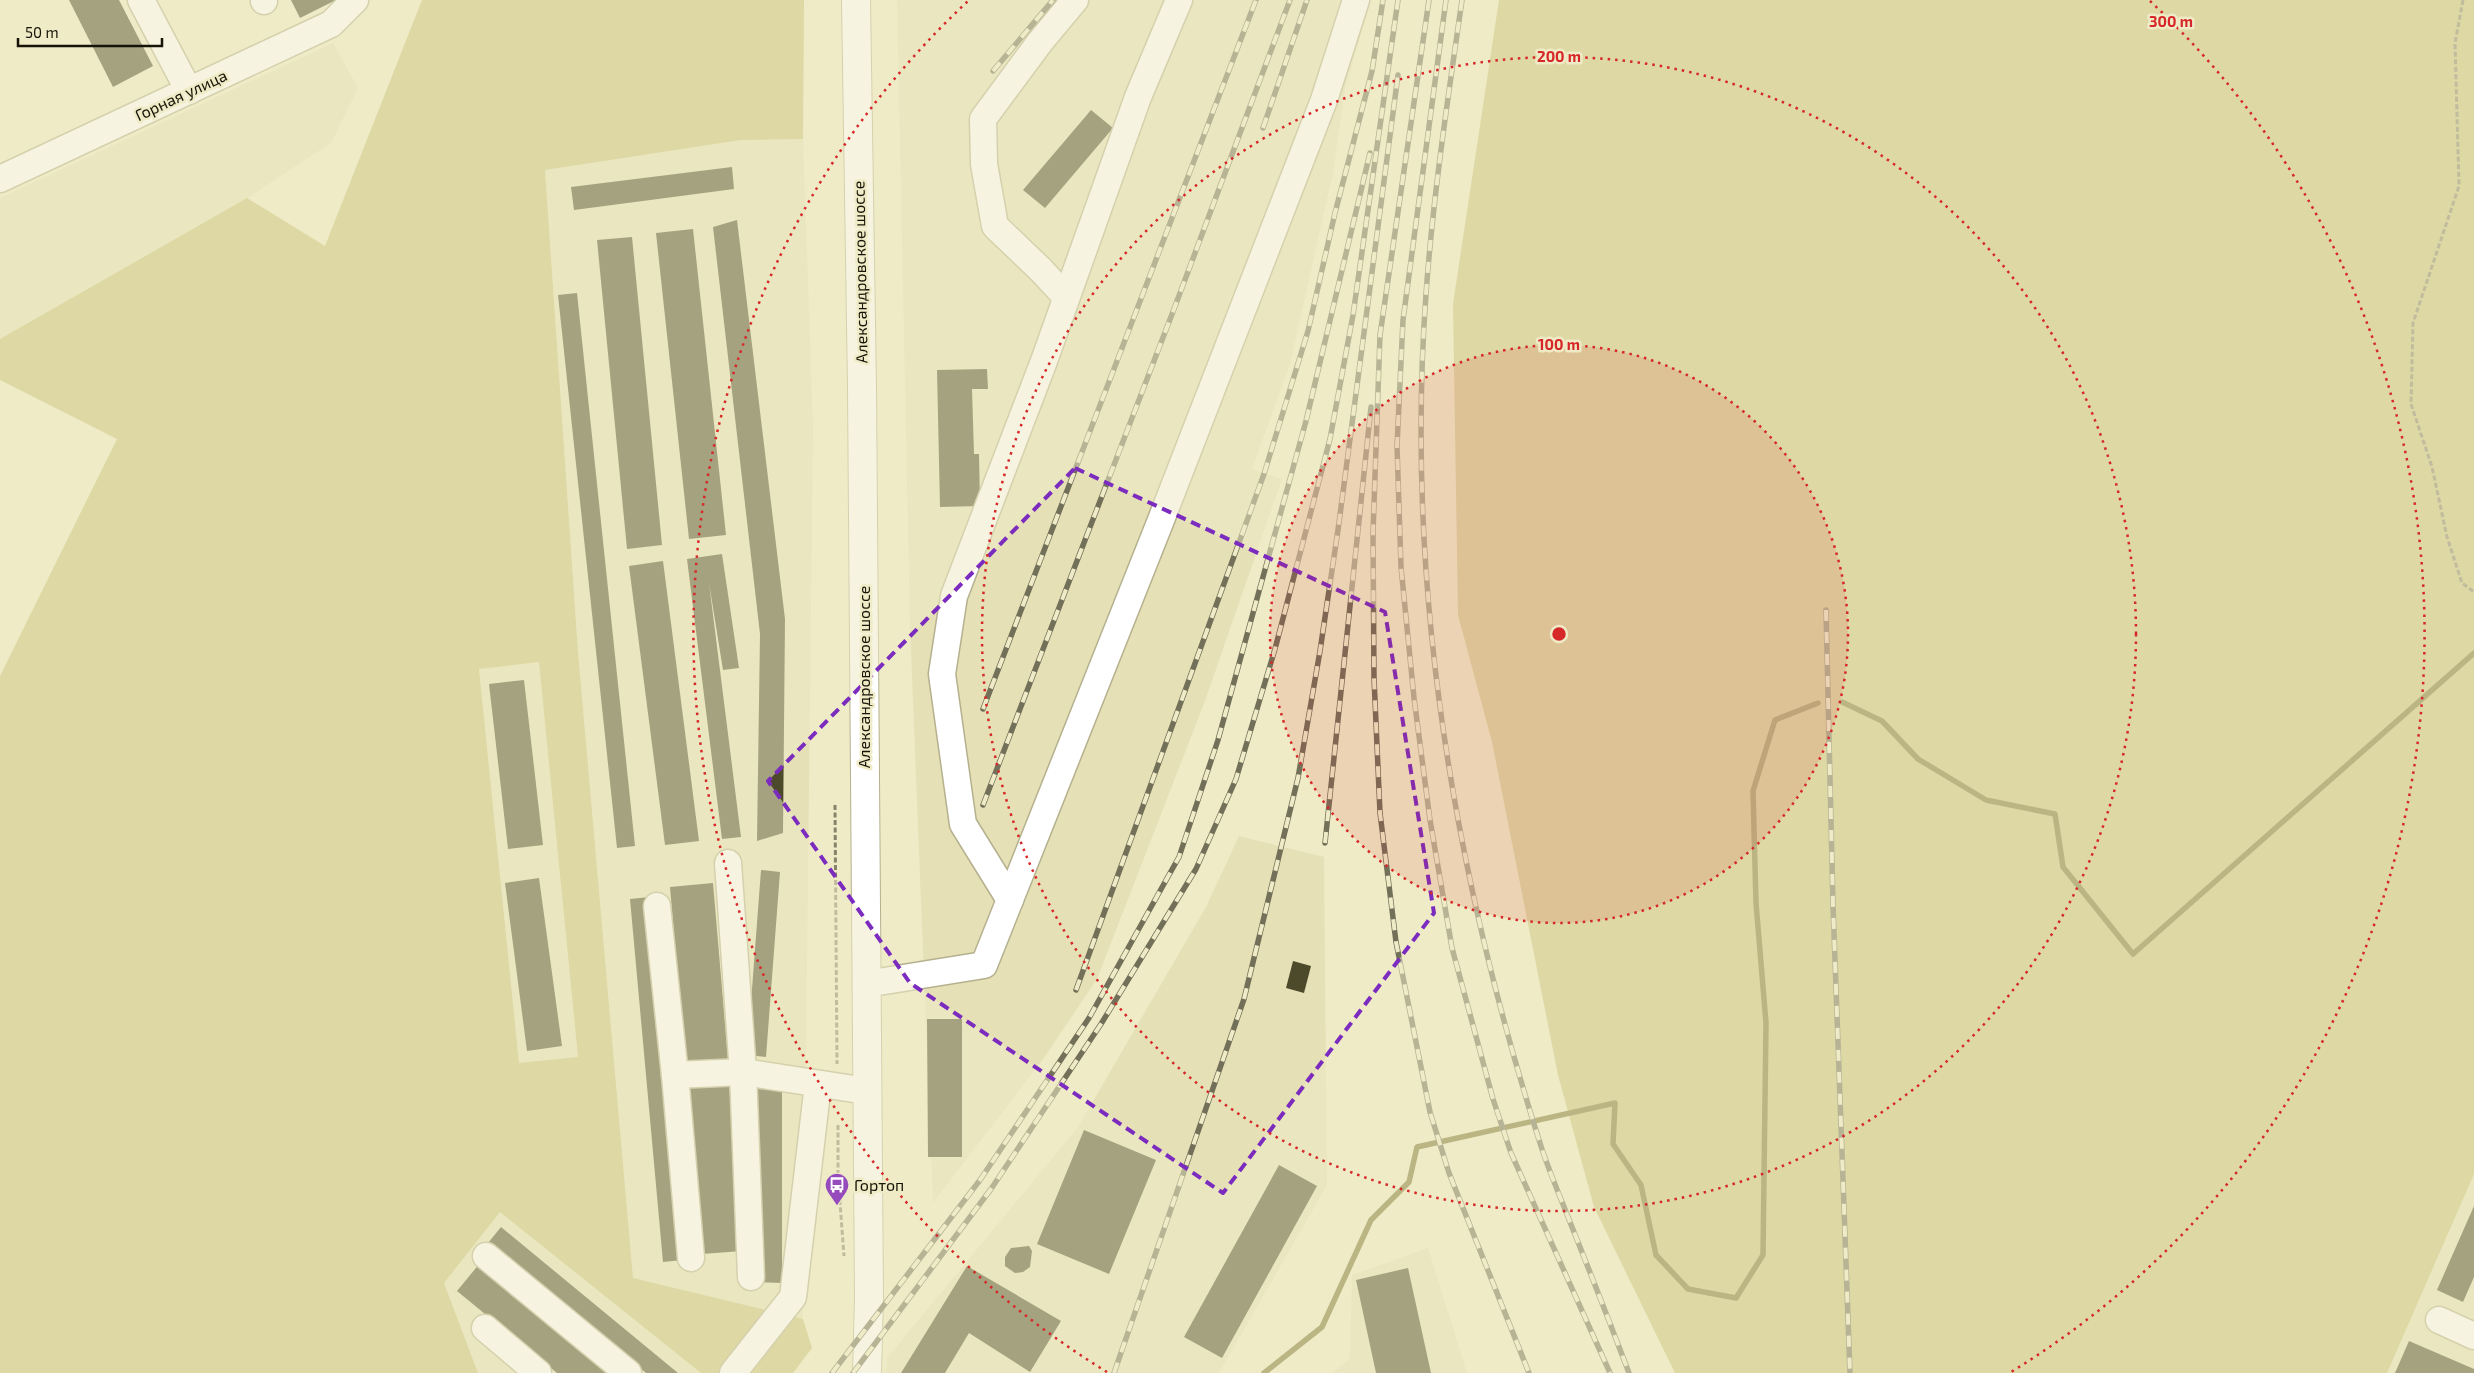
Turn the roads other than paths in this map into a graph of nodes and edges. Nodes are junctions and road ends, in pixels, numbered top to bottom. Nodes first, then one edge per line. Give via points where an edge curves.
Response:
1 (141, 0) edge
2 (355, 0) edge
3 (856, 0) edge
4 (1075, 0) edge
5 (1179, 0) edge
6 (1356, 0) edge
7 (189, 91) junction
8 (0, 179) edge
9 (1066, 297) junction
10 (728, 863) dead end
11 (1010, 900) junction
12 (657, 906) dead end
13 (866, 984) junction
14 (743, 1072) junction
15 (675, 1075) junction
16 (828, 1085) junction
17 (867, 1092) junction
18 (486, 1256) dead end
19 (691, 1258) dead end
20 (750, 1277) dead end
21 (2439, 1320) dead end
22 (485, 1328) dead end
23 (2474, 1336) edge
24 (867, 1363) edge
25 (538, 1373) edge
26 (628, 1373) edge
27 (733, 1373) edge

1 - 7 street
2 - 7 street, Горная улица via 330,24
3 - 13 main road, Александровское шоссе
4 - 9 street via 983,119 984,164 995,226
5 - 9 street via 1138,97
6 - 11 street via 1324,100
7 - 8 street, Горная улица
9 - 11 street via 954,596 942,674 963,824
10 - 14 street
11 - 13 street via 984,965
12 - 15 street
13 - 17 main road, Александровское шоссе
14 - 15 street
14 - 16 street
14 - 20 street
15 - 19 street
16 - 17 street
16 - 27 street via 793,1297
17 - 24 main road, Александровское шоссе
18 - 26 street
21 - 23 street
22 - 25 street

